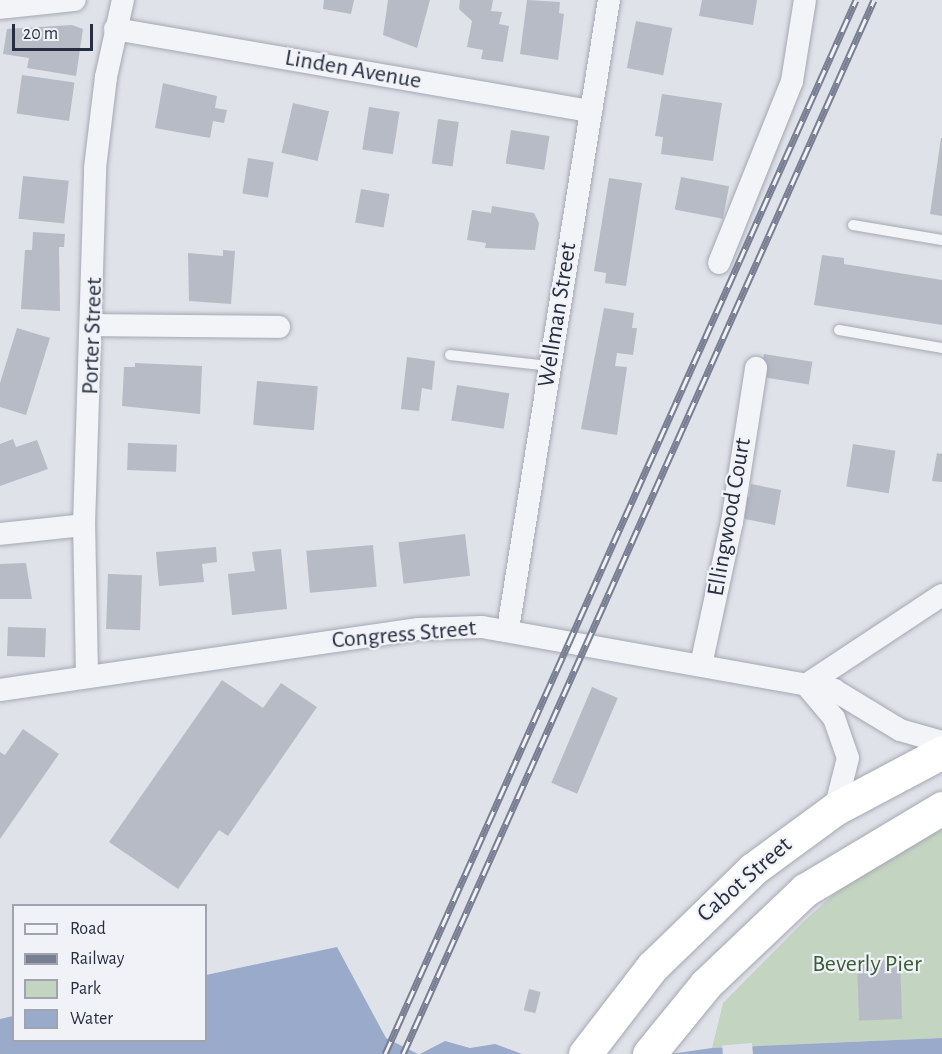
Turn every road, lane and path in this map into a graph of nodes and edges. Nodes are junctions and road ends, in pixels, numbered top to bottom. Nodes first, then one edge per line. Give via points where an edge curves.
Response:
1 (75, 0) edge
2 (123, 0) edge
3 (609, 0) edge
4 (805, 0) edge
5 (0, 8) edge
6 (116, 30) junction
7 (591, 111) junction
8 (853, 225) dead end
9 (942, 240) edge
10 (719, 263) dead end
11 (94, 324) junction
12 (279, 327) dead end
13 (839, 330) dead end
14 (942, 348) edge
15 (450, 355) dead end
16 (550, 366) junction
17 (756, 368) dead end
18 (84, 525) junction
19 (0, 534) edge
20 (942, 594) edge
21 (508, 629) junction
22 (701, 664) junction
23 (87, 675) junction
24 (806, 685) junction
25 (0, 690) edge
26 (942, 742) edge
27 (942, 752) edge
28 (942, 808) edge
29 (835, 809) junction
30 (585, 1054) edge
31 (649, 1054) edge

1 - 5 street
2 - 6 street, Porter Street
3 - 7 street, Wellman Street
4 - 10 street via 792,81
6 - 7 street, Linden Avenue
6 - 11 street, Porter Street via 98,124
7 - 16 street, Wellman Street
8 - 9 lane
11 - 12 street
11 - 18 street, Porter Street
13 - 14 lane
15 - 16 lane
16 - 21 street, Wellman Street
17 - 22 street, Ellingwood Court via 732,522
18 - 19 street
18 - 23 street, Porter Street
20 - 24 street
21 - 22 street, Congress Street
21 - 23 street, Congress Street via 418,629
22 - 24 street, Congress Street
23 - 25 street, Congress Street
24 - 26 street, Congress Street via 857,699 900,730
24 - 29 street via 834,718 848,758
27 - 29 highway, Cabot Street
28 - 31 highway, Cabot Street via 857,855 753,935
29 - 30 highway, Cabot Street via 720,899 652,967

